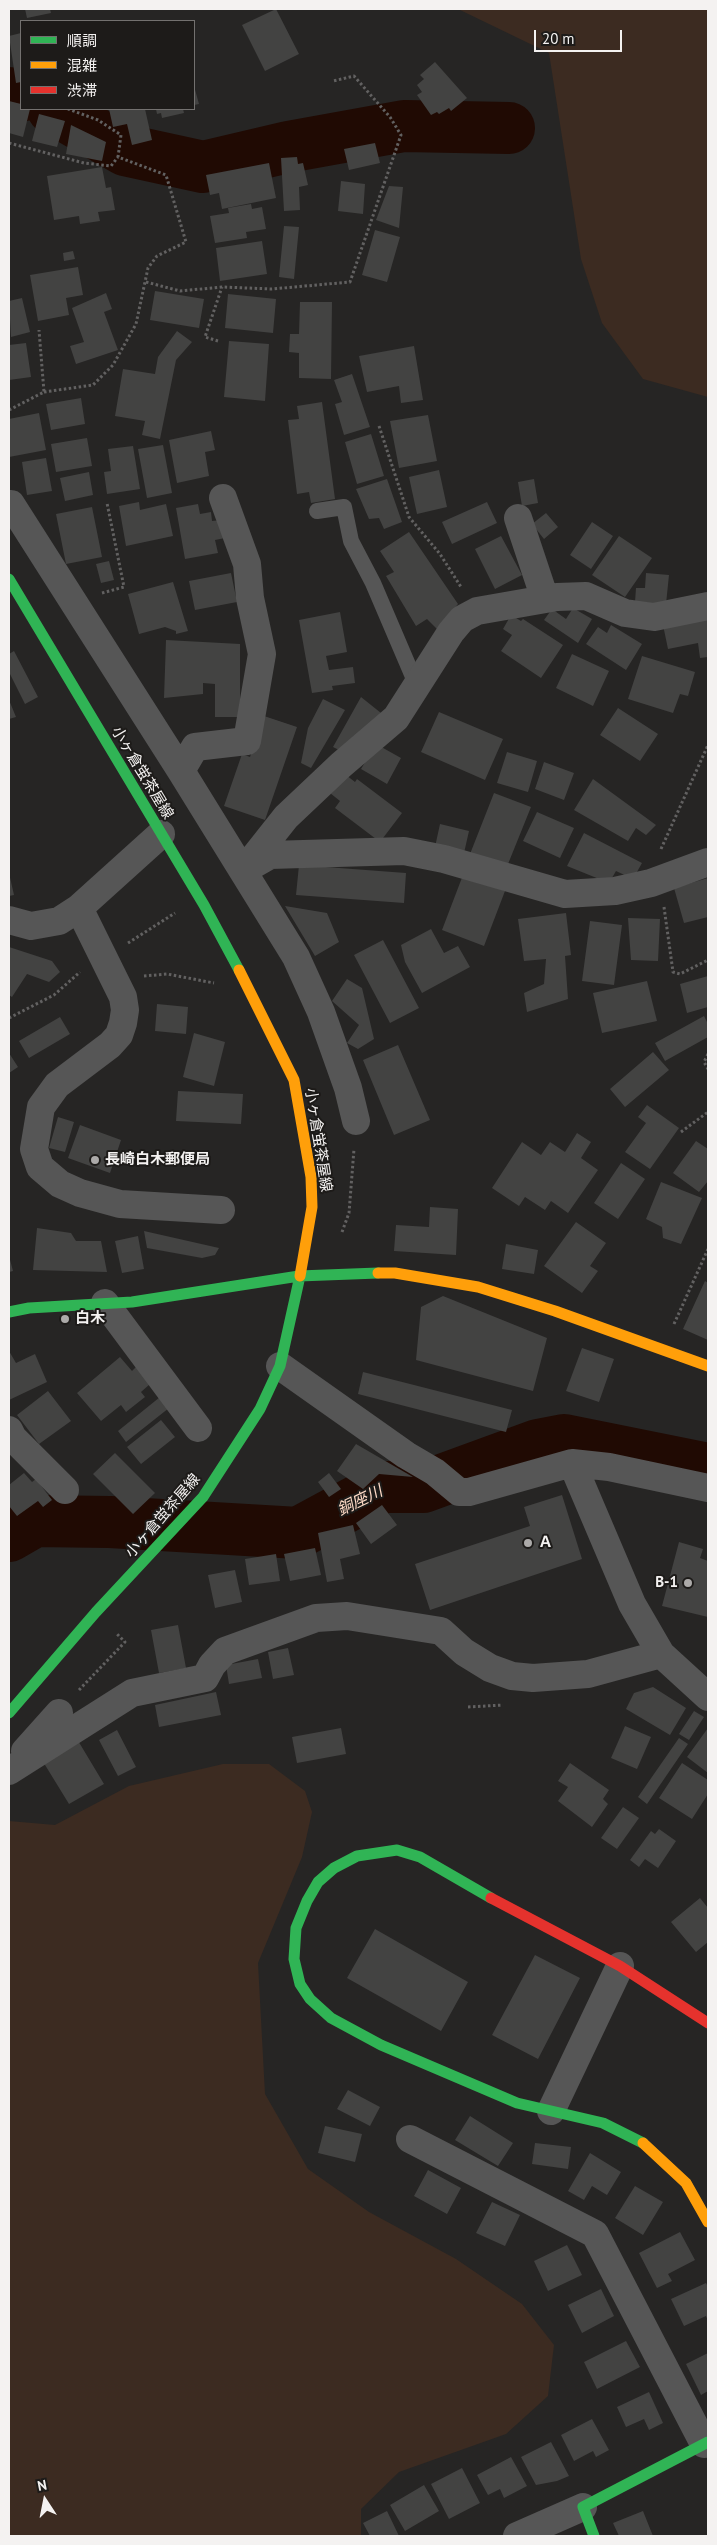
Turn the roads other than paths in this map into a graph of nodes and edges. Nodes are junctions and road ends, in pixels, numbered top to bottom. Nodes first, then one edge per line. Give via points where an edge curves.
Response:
1 (223, 498) dead end
2 (9, 504) edge
3 (317, 511) dead end
4 (518, 518) dead end
5 (9, 579) edge
6 (545, 599) junction
7 (708, 606) edge
8 (417, 686) junction
9 (181, 771) junction
10 (162, 834) junction
11 (708, 862) edge
12 (244, 870) junction
13 (79, 908) junction
14 (9, 920) edge
15 (356, 1121) road end
16 (221, 1210) dead end
17 (299, 1276) junction
18 (105, 1303) junction
19 (9, 1312) edge
20 (280, 1366) junction
21 (708, 1366) edge
22 (198, 1428) dead end
23 (9, 1430) edge
24 (572, 1463) junction
25 (708, 1488) edge
26 (65, 1490) dead end
27 (661, 1654) junction
28 (708, 1697) edge
29 (9, 1713) edge
30 (58, 1713) road end
31 (9, 1770) edge
32 (620, 1966) junction
33 (708, 2023) edge
34 (551, 2111) junction
35 (410, 2139) dead end
36 (708, 2222) edge
37 (706, 2443) edge
38 (583, 2507) junction
39 (517, 2536) edge
40 (594, 2536) edge

1 - 9 street via 248,564 250,598 262,654 247,741 195,747
2 - 9 street
3 - 8 lane via 344,507 352,541
4 - 6 street
5 - 10 street, 小ヶ倉蛍茶屋線
6 - 7 street via 586,596 625,613 654,617
6 - 8 street via 477,611 462,619
8 - 12 street via 396,718 286,818
9 - 12 street
10 - 13 street
10 - 17 street, 小ヶ倉蛍茶屋線 via 208,913 294,1080 311,1177 312,1207
11 - 12 street via 651,883 614,891 565,894 444,859 404,851 270,854
12 - 15 street via 296,957 321,1012
13 - 14 street via 59,921 31,926
13 - 16 street via 123,997 124,1016 119,1035 110,1045 57,1085 41,1107 34,1149 40,1167 60,1184 120,1204
17 - 18 street via 132,1302
17 - 20 street, 小ヶ倉蛍茶屋線
17 - 21 street via 395,1273 478,1287 556,1311
18 - 19 street
18 - 22 street
20 - 24 street via 435,1472 459,1492 470,1492
20 - 29 street, 小ヶ倉蛍茶屋線 via 260,1409 203,1497 96,1612
23 - 26 street
24 - 25 street via 609,1467
24 - 27 street via 632,1604
27 - 28 street
27 - 31 street via 588,1674 533,1678 512,1676 490,1668 464,1652 441,1631 347,1616 316,1618 225,1651 205,1678 132,1694
30 - 31 street
32 - 33 street
32 - 34 street
32 - 34 street via 420,1858 397,1850 357,1856 334,1868 318,1882 307,1901 296,1928 294,1959 300,1984 310,1999 331,2018 382,2045 517,2103
34 - 36 street via 603,2122 642,2142 686,2183
35 - 37 street via 595,2234
37 - 38 street
38 - 39 street
38 - 40 street

